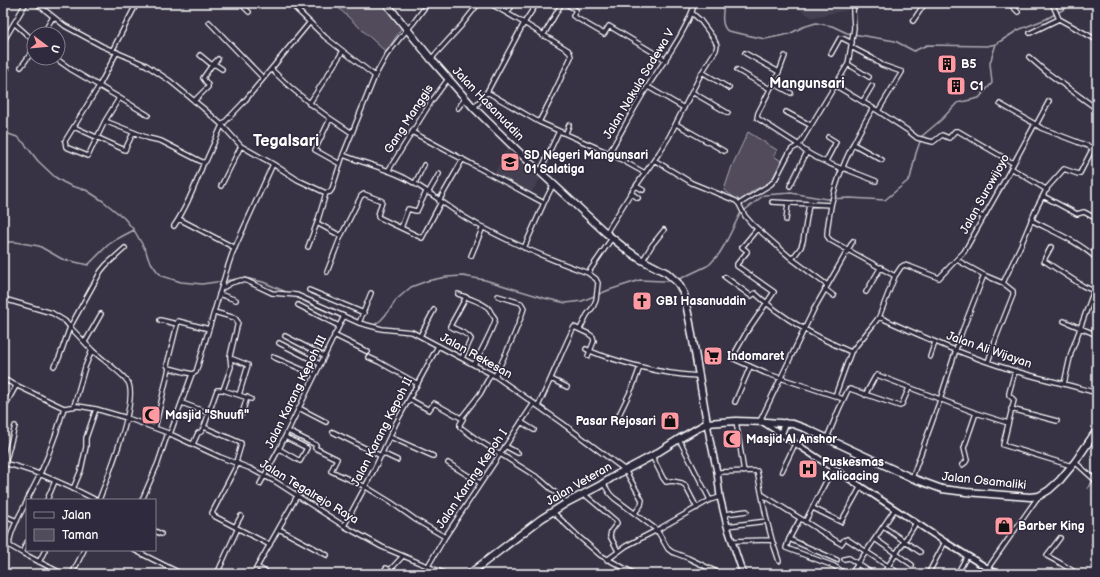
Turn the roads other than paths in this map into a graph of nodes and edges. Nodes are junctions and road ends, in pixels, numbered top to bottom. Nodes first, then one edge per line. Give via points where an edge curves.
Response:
1 (26, 3) edge
2 (36, 3) edge
3 (137, 3) edge
4 (245, 3) edge
5 (290, 3) edge
6 (386, 3) edge
7 (428, 3) edge
8 (478, 3) edge
9 (489, 3) edge
10 (514, 3) edge
11 (536, 3) edge
12 (564, 3) edge
13 (695, 3) edge
14 (855, 3) edge
15 (926, 3) edge
16 (1009, 3) edge
17 (1052, 5) edge
18 (249, 12) dead end
19 (1018, 12) dead end
20 (507, 13) junction
21 (692, 13) junction
22 (53, 17) junction
23 (1059, 18) junction
24 (913, 21) dead end
25 (209, 22) dead end
26 (310, 22) junction
27 (14, 23) junction
28 (524, 23) junction
29 (48, 26) edge
30 (407, 30) junction
31 (26, 33) edge
32 (1030, 33) dead end
33 (543, 36) junction
34 (1097, 40) edge
35 (3, 42) edge
36 (852, 43) junction
37 (112, 50) junction
38 (343, 51) junction
39 (117, 52) junction
40 (745, 53) dead end
41 (831, 54) dead end
42 (200, 55) dead end
43 (786, 56) dead end
44 (1029, 57) dead end
45 (218, 59) dead end
46 (26, 60) edge
47 (431, 60) junction
48 (666, 60) junction
49 (848, 64) junction
50 (213, 65) junction
51 (3, 66) edge
52 (66, 66) edge
53 (21, 67) dead end
54 (222, 69) dead end
55 (270, 69) junction
56 (737, 70) dead end
57 (702, 72) junction
58 (778, 72) junction
59 (3, 74) edge
60 (375, 76) junction
61 (869, 77) dead end
62 (263, 78) junction
63 (448, 79) junction
64 (773, 82) junction
65 (99, 86) junction
66 (836, 86) junction
67 (872, 86) dead end
68 (648, 87) junction
69 (729, 88) dead end
70 (770, 89) junction
71 (488, 92) junction
72 (692, 92) junction
73 (791, 93) dead end
74 (118, 97) junction
75 (465, 99) junction
76 (194, 101) junction
77 (863, 101) junction
78 (1049, 101) dead end
79 (1097, 101) edge
80 (309, 104) junction
81 (1000, 104) dead end
82 (1095, 107) edge
83 (458, 108) dead end
84 (474, 108) junction
85 (684, 108) junction
86 (873, 108) junction
87 (878, 111) junction
88 (786, 112) dead end
89 (728, 113) dead end
90 (148, 115) dead end
91 (330, 119) junction
92 (105, 121) junction
93 (539, 122) junction
94 (676, 124) junction
95 (1035, 124) junction
96 (222, 125) junction
97 (569, 125) dead end
98 (810, 126) junction
99 (74, 127) junction
100 (559, 131) junction
101 (412, 132) junction
102 (133, 133) junction
103 (352, 133) junction
104 (566, 133) junction
105 (97, 137) junction
106 (828, 137) dead end
107 (853, 144) junction
108 (799, 145) junction
109 (241, 146) junction
110 (1095, 148) edge
111 (724, 151) dead end
112 (807, 152) junction
113 (609, 153) junction
114 (343, 155) junction
115 (463, 159) junction
116 (654, 160) junction
117 (882, 160) dead end
118 (204, 162) junction
119 (826, 162) junction
120 (1014, 163) junction
121 (273, 164) junction
122 (340, 164) junction
123 (424, 165) dead end
124 (1011, 168) junction
125 (843, 169) junction
126 (388, 171) junction
127 (540, 172) junction
128 (645, 173) junction
129 (439, 174) dead end
130 (876, 181) dead end
131 (414, 183) junction
132 (554, 185) junction
133 (221, 186) dead end
134 (636, 186) junction
135 (790, 186) dead end
136 (643, 190) dead end
137 (1047, 190) junction
138 (427, 192) junction
139 (326, 193) junction
140 (631, 193) junction
141 (1043, 196) junction
142 (638, 198) dead end
143 (440, 201) junction
144 (772, 202) dead end
145 (544, 203) junction
146 (788, 203) junction
147 (739, 204) junction
148 (809, 204) junction
149 (831, 204) junction
150 (974, 212) dead end
151 (983, 217) junction
152 (179, 219) junction
153 (1097, 219) edge
154 (786, 220) dead end
155 (1031, 220) junction
156 (317, 223) junction
157 (174, 226) dead end
158 (483, 227) junction
159 (401, 228) junction
160 (757, 228) junction
161 (664, 230) dead end
162 (606, 233) junction
163 (341, 236) junction
164 (612, 238) junction
165 (853, 241) dead end
166 (1051, 247) dead end
167 (125, 248) dead end
168 (235, 248) junction
169 (308, 248) dead end
170 (524, 248) junction
171 (848, 249) junction
172 (471, 256) dead end
173 (792, 259) junction
174 (1097, 259) edge
175 (643, 260) junction
176 (957, 260) junction
177 (881, 267) junction
178 (327, 272) dead end
179 (588, 273) junction
180 (984, 275) junction
181 (895, 276) junction
182 (3, 277) edge
183 (725, 277) dead end
184 (3, 281) edge
185 (1097, 282) edge
186 (1003, 283) junction
187 (222, 287) junction
188 (826, 287) junction
189 (309, 290) dead end
190 (1094, 291) junction
191 (866, 292) dead end
192 (372, 293) dead end
193 (219, 294) junction
194 (458, 294) dead end
195 (498, 296) dead end
196 (834, 296) dead end
197 (466, 297) junction
198 (3, 298) edge
199 (236, 300) dead end
200 (766, 303) junction
201 (298, 304) dead end
202 (434, 310) dead end
203 (214, 312) junction
204 (364, 313) junction
205 (101, 314) dead end
206 (879, 317) junction
207 (343, 318) junction
208 (160, 320) dead end
209 (1064, 321) dead end
210 (359, 323) junction
211 (177, 324) junction
212 (339, 326) junction
213 (70, 327) junction
214 (804, 328) junction
215 (209, 329) junction
216 (580, 329) junction
217 (1080, 329) junction
218 (1097, 329) edge
219 (334, 335) junction
220 (1096, 335) edge
221 (285, 336) dead end
222 (420, 336) junction
223 (85, 342) junction
224 (935, 342) junction
225 (279, 343) dead end
226 (438, 346) junction
227 (92, 350) junction
228 (588, 350) junction
229 (956, 350) junction
230 (368, 352) dead end
231 (851, 352) junction
232 (324, 356) junction
233 (588, 356) dead end
234 (272, 357) dead end
235 (368, 357) dead end
236 (930, 357) dead end
237 (230, 358) junction
238 (462, 358) junction
239 (988, 362) junction
240 (320, 364) junction
241 (474, 365) junction
242 (54, 366) dead end
243 (640, 367) junction
244 (750, 367) junction
245 (169, 368) junction
246 (1015, 371) junction
247 (192, 374) junction
248 (315, 374) junction
249 (493, 375) junction
250 (699, 376) junction
251 (780, 378) junction
252 (3, 379) edge
253 (551, 379) junction
254 (418, 384) junction
255 (1064, 384) junction
256 (16, 386) junction
257 (567, 388) dead end
258 (909, 388) junction
259 (223, 390) junction
260 (1097, 393) edge
261 (239, 395) junction
262 (865, 395) junction
263 (835, 396) junction
264 (246, 397) junction
265 (251, 398) dead end
266 (409, 399) junction
267 (843, 399) junction
268 (940, 400) junction
269 (734, 402) dead end
270 (182, 403) junction
271 (534, 403) junction
272 (74, 406) junction
273 (538, 406) junction
274 (4, 407) edge
275 (64, 408) junction
276 (299, 408) junction
277 (96, 409) junction
278 (1011, 409) junction
279 (209, 413) junction
280 (976, 413) junction
281 (242, 414) dead end
282 (127, 418) junction
283 (461, 418) junction
284 (617, 419) dead end
285 (736, 421) junction
286 (761, 421) junction
287 (1057, 421) dead end
288 (326, 422) dead end
289 (521, 422) junction
290 (707, 423) junction
291 (785, 423) junction
292 (1008, 423) junction
293 (15, 426) dead end
294 (204, 427) junction
295 (155, 428) junction
296 (534, 430) dead end
297 (1097, 430) edge
298 (288, 431) junction
299 (333, 432) dead end
300 (169, 433) junction
301 (780, 434) junction
302 (285, 437) junction
303 (390, 437) junction
304 (827, 438) junction
305 (679, 439) junction
306 (193, 444) junction
307 (796, 444) junction
308 (505, 446) junction
309 (279, 449) junction
310 (518, 453) dead end
311 (500, 454) junction
312 (382, 455) junction
313 (433, 456) dead end
314 (652, 456) junction
315 (397, 460) dead end
316 (448, 462) dead end
317 (4, 463) edge
318 (237, 463) junction
319 (1073, 464) junction
320 (962, 465) dead end
321 (833, 468) junction
322 (625, 470) junction
323 (782, 471) dead end
324 (717, 472) junction
325 (744, 472) junction
326 (41, 473) junction
327 (265, 476) junction
328 (912, 478) junction
329 (1095, 480) edge
330 (55, 481) junction
331 (480, 483) junction
332 (603, 483) junction
333 (260, 484) dead end
334 (861, 486) junction
335 (366, 487) junction
336 (73, 489) junction
337 (584, 494) junction
338 (763, 495) junction
339 (297, 496) junction
340 (1039, 496) junction
341 (720, 497) junction
342 (28, 499) edge
343 (47, 499) edge
344 (95, 499) edge
345 (97, 499) edge
346 (142, 499) edge
347 (710, 500) junction
348 (26, 502) edge
349 (567, 503) junction
350 (697, 508) junction
351 (813, 508) junction
352 (895, 509) junction
353 (746, 511) dead end
354 (553, 512) junction
355 (635, 513) junction
356 (724, 514) junction
357 (3, 515) edge
358 (241, 516) dead end
359 (800, 519) junction
360 (17, 521) junction
361 (767, 521) junction
362 (804, 522) junction
363 (916, 523) junction
364 (344, 526) junction
365 (727, 526) junction
366 (236, 527) junction
367 (884, 527) junction
368 (279, 529) junction
369 (657, 530) junction
370 (156, 532) edge
371 (161, 534) dead end
372 (445, 537) junction
373 (1060, 538) dead end
374 (789, 539) junction
375 (875, 539) junction
376 (772, 540) junction
377 (732, 541) junction
378 (904, 541) junction
379 (945, 542) junction
380 (26, 544) edge
381 (270, 545) junction
382 (44, 551) edge
383 (84, 551) edge
384 (136, 551) edge
385 (618, 551) junction
386 (866, 552) junction
387 (920, 552) dead end
388 (22, 553) junction
389 (896, 553) junction
390 (328, 555) dead end
391 (402, 556) junction
392 (967, 556) junction
393 (844, 559) dead end
394 (607, 560) junction
395 (837, 560) dead end
396 (779, 561) dead end
397 (39, 562) junction
398 (858, 564) junction
399 (912, 565) dead end
400 (428, 566) junction
401 (888, 566) junction
402 (257, 567) junction
403 (988, 568) junction
404 (63, 574) edge
405 (72, 574) edge
406 (182, 574) edge
407 (217, 574) edge
408 (253, 574) edge
409 (269, 574) edge
410 (382, 574) edge
411 (446, 574) edge
412 (469, 574) edge
413 (635, 574) edge
414 (721, 574) edge
415 (743, 574) edge
416 (845, 574) edge
417 (851, 574) edge
418 (873, 574) edge
419 (883, 574) edge
420 (900, 574) edge
421 (928, 574) edge
422 (957, 574) edge
423 (997, 574) edge
424 (1078, 574) edge

1 - 27 street
2 - 22 street
3 - 37 street
4 - 18 street via 244,7
5 - 26 street
6 - 30 main road, Jalan Hasanuddin
7 - 30 street
8 - 47 street
9 - 20 street
10 - 20 street
11 - 28 street
12 - 33 street
12 - 48 street via 576,10 573,16 604,34 609,26
13 - 21 street, Jalan Nakula Sadewa V
14 - 36 street
15 - 24 street
16 - 19 street
17 - 23 street
20 - 28 street
21 - 48 street, Jalan Nakula Sadewa V
21 - 57 street via 717,45
22 - 29 street
22 - 37 street
23 - 32 street
23 - 34 street
25 - 62 street
26 - 38 street
26 - 55 street
27 - 31 street
27 - 35 street
28 - 33 street
28 - 71 street
30 - 47 main road, Jalan Hasanuddin
30 - 60 street via 386,56
33 - 93 street via 568,50 571,58
36 - 41 street via 840,38
36 - 49 street
36 - 87 street via 882,65 902,72
37 - 39 street
38 - 60 street
38 - 80 street
39 - 65 street
39 - 76 street via 146,65
40 - 58 street
42 - 50 street
43 - 58 street
44 - 82 street
45 - 50 street
46 - 53 street
47 - 63 main road, Jalan Hasanuddin
48 - 68 street, Jalan Nakula Sadewa V
49 - 61 street
49 - 66 street
50 - 54 street
50 - 76 street via 203,78 208,87
51 - 59 street via 7,69
52 - 65 street
55 - 62 street
55 - 80 street
56 - 70 street
57 - 69 street
57 - 72 street
58 - 64 street
60 - 103 street
62 - 96 street
63 - 75 main road, Jalan Hasanuddin
63 - 101 street, Gang Manggis
64 - 70 street
64 - 73 street
65 - 74 street
65 - 99 street
66 - 77 street
66 - 98 street
67 - 77 street
68 - 85 street
68 - 113 street, Jalan Nakula Sadewa V
70 - 108 street via 757,118
71 - 84 street
71 - 93 street
72 - 85 street
72 - 89 street
74 - 90 street
74 - 92 street
75 - 83 street
75 - 84 main road, Jalan Hasanuddin
76 - 96 street
77 - 86 street
78 - 95 street, Jalan Surowijoyo
79 - 82 street
80 - 91 street
81 - 95 street
84 - 127 main road, Jalan Hasanuddin
85 - 94 street
86 - 87 street
86 - 107 street
87 - 120 street via 917,138 933,142 942,135 949,138 958,131
88 - 98 street
91 - 103 street
91 - 122 street via 315,150
92 - 102 street
92 - 105 street
93 - 100 street
94 - 111 street
94 - 116 street
95 - 110 street
95 - 120 street, Jalan Surowijoyo
96 - 109 street
96 - 118 street
97 - 104 street
98 - 108 street
99 - 105 street
99 - 105 street via 65,141 66,147 89,156
100 - 104 street
100 - 127 street
101 - 115 street
101 - 126 street, Gang Manggis
102 - 105 street via 126,150
102 - 118 street via 161,141
103 - 114 street
104 - 113 street
106 - 119 street via 836,142
107 - 117 street
107 - 125 street
108 - 112 street
108 - 147 street via 792,149 771,184
109 - 121 street
109 - 133 street
110 - 137 street via 1080,173 1064,169
112 - 119 street
112 - 135 street
113 - 128 street
114 - 122 street
114 - 126 street
115 - 143 street
115 - 145 street
116 - 128 street
116 - 147 street via 692,183 733,199
118 - 152 street
119 - 125 street
120 - 124 street, Jalan Surowijoyo
121 - 139 street via 298,180
121 - 168 street
122 - 139 street via 332,189
123 - 131 street
124 - 137 street
124 - 151 street, Jalan Surowijoyo
125 - 130 street
125 - 149 street
126 - 131 street
127 - 132 main road, Jalan Hasanuddin
128 - 134 street
129 - 138 street
131 - 138 street
132 - 145 street
132 - 162 main road, Jalan Hasanuddin
134 - 136 street
134 - 140 street
137 - 141 street
138 - 143 street
138 - 159 street via 418,211 408,209
139 - 156 street
140 - 142 street
140 - 162 street
141 - 153 street via 1077,214 1084,212
141 - 155 street
143 - 158 street
143 - 159 street via 423,238
144 - 146 street
145 - 170 street
146 - 148 street
146 - 154 street
147 - 160 street via 745,216
148 - 149 street
148 - 173 street via 803,241
149 - 171 street via 827,236
150 - 151 street
151 - 176 street, Jalan Surowijoyo
152 - 157 street
152 - 168 street
155 - 174 street via 1073,241
155 - 186 street
156 - 163 street
156 - 169 street
158 - 170 street
158 - 172 street
159 - 163 street via 378,217 382,201 364,194
160 - 173 street
160 - 200 street via 743,246 747,252 737,266 774,292
161 - 175 street
162 - 164 main road, Jalan Hasanuddin
163 - 178 street
164 - 175 main road, Jalan Hasanuddin
164 - 179 street
165 - 171 street
166 - 190 street via 1044,261
167 - 213 street via 101,270
168 - 187 street
170 - 179 street
171 - 177 street
171 - 188 street
173 - 188 street
175 - 250 main road, Jalan Hasanuddin via 673,277 684,294
176 - 180 street
176 - 181 street, Jalan Surowijoyo via 939,278 904,265
177 - 181 street
177 - 191 street
179 - 216 street via 596,279 598,286 596,300
180 - 186 street
180 - 229 street
181 - 206 street
182 - 184 street
183 - 200 street via 751,296 755,293
185 - 190 street
186 - 239 street via 1014,293
187 - 193 street
187 - 207 street, Jalan Rekesan via 241,280 247,281 272,293 308,300
188 - 196 street
188 - 214 street
189 - 204 street
190 - 217 street
192 - 204 street
193 - 199 street
193 - 203 street
194 - 197 street
195 - 249 street via 521,303 524,308 513,340
197 - 238 street via 450,326 471,338
197 - 241 street via 487,307 496,320
198 - 213 street via 52,313
200 - 214 street
200 - 244 street via 732,358
201 - 212 street
202 - 222 street
203 - 215 street
203 - 237 street via 237,320
204 - 210 street
205 - 223 street
206 - 224 street, Jalan Ali Wijayan
206 - 231 street
207 - 210 street, Jalan Rekesan
207 - 212 street, Jalan Karang Kepoh III
208 - 211 street
209 - 217 street
210 - 222 street, Jalan Rekesan via 382,329 412,332
211 - 215 street via 178,320
211 - 245 street via 167,365
212 - 219 street, Jalan Karang Kepoh III
213 - 223 street
213 - 242 street
214 - 231 street
214 - 251 street
215 - 247 street via 196,372
216 - 228 street via 593,337 594,341
216 - 253 street via 574,328
217 - 220 street
217 - 255 street
218 - 220 street
219 - 230 street
219 - 232 street, Jalan Karang Kepoh III
221 - 232 street
222 - 226 street, Jalan Rekesan
223 - 227 street
224 - 229 street, Jalan Ali Wijayan
224 - 236 street
225 - 240 street
226 - 238 street, Jalan Rekesan
226 - 254 street, Jalan Karang Kepoh II
227 - 272 street
227 - 282 street via 129,384
228 - 233 street
228 - 243 street via 606,358
229 - 239 street, Jalan Ali Wijayan
229 - 268 street
231 - 263 street
232 - 240 street, Jalan Karang Kepoh III
234 - 248 street
235 - 254 street
237 - 259 street via 231,365
237 - 261 street via 248,366
238 - 241 street, Jalan Rekesan
239 - 246 street, Jalan Ali Wijayan
240 - 248 street, Jalan Karang Kepoh III
241 - 249 street, Jalan Rekesan
243 - 250 street via 681,376
243 - 284 street
244 - 251 street
244 - 269 street
245 - 247 street
245 - 295 street
246 - 255 street, Jalan Ali Wijayan
246 - 278 street via 1009,393 1014,400
247 - 270 street
248 - 276 street, Jalan Karang Kepoh III
249 - 271 street, Jalan Rekesan
249 - 283 street
250 - 290 main road, Jalan Hasanuddin
251 - 263 street
251 - 286 street
252 - 256 street
253 - 257 street
253 - 273 street
254 - 266 street, Jalan Karang Kepoh II
255 - 260 street, Jalan Ali Wijayan
256 - 274 street
256 - 275 street
258 - 262 street via 901,406
258 - 262 street via 877,375
258 - 268 street
259 - 261 street
259 - 279 street via 218,390
261 - 264 street
262 - 267 street via 848,389
263 - 267 street
264 - 265 street
264 - 281 street
266 - 283 street via 429,410 434,403
266 - 303 street, Jalan Karang Kepoh II
267 - 304 street
268 - 280 street
268 - 328 street
270 - 279 street
270 - 300 street
271 - 273 street, Jalan Rekesan
271 - 289 street, Jalan Karang Kepoh I
272 - 275 street, Jalan Tegalrejo Raya
272 - 277 street, Jalan Tegalrejo Raya
273 - 322 street, Jalan Rekesan
275 - 326 street
276 - 288 street
276 - 298 street, Jalan Karang Kepoh III
277 - 282 street, Jalan Tegalrejo Raya
277 - 336 street via 86,438 81,470
278 - 287 street
278 - 292 street
279 - 294 street
280 - 292 street
280 - 320 street via 964,448 967,460
282 - 295 street, Jalan Tegalrejo Raya
282 - 345 street via 114,460
283 - 311 street via 461,428
285 - 286 main road, Jalan Osamaliki
285 - 290 main road, Jalan Osamaliki
285 - 325 street
286 - 291 main road, Jalan Osamaliki
286 - 301 street
289 - 296 street
289 - 308 street, Jalan Karang Kepoh I
290 - 305 main road, Jalan Veteran
290 - 324 main road
291 - 301 main road
291 - 304 main road, Jalan Osamaliki via 800,426
292 - 319 street via 1003,445
293 - 317 street
294 - 306 street
294 - 318 street via 241,443
295 - 300 street, Jalan Tegalrejo Raya
297 - 319 main road, Jalan Osamaliki
298 - 302 street, Jalan Karang Kepoh III
298 - 335 street via 337,459 331,471
299 - 312 street
300 - 306 street, Jalan Tegalrejo Raya
300 - 346 street
301 - 307 street
302 - 309 street, Jalan Karang Kepoh III
302 - 309 street via 307,448 300,461
303 - 312 street, Jalan Karang Kepoh II
303 - 313 street
304 - 328 main road, Jalan Osamaliki
305 - 314 main road, Jalan Veteran
305 - 347 street
306 - 318 street, Jalan Tegalrejo Raya
307 - 321 street
307 - 323 street
308 - 310 street
308 - 311 street, Jalan Karang Kepoh I
309 - 327 street, Jalan Karang Kepoh III
311 - 331 street, Jalan Karang Kepoh I
311 - 349 street via 540,479
312 - 315 street
312 - 335 street, Jalan Karang Kepoh II
314 - 322 main road, Jalan Veteran
314 - 350 street via 666,482 686,485
316 - 331 street
317 - 326 street
318 - 327 street, Jalan Tegalrejo Raya
318 - 366 street via 212,513
319 - 329 street
319 - 340 main road, Jalan Osamaliki via 1060,480
321 - 334 street
321 - 351 street
322 - 332 main road, Jalan Veteran
322 - 355 street via 642,500
324 - 325 street
324 - 341 main road
325 - 338 street via 758,471
326 - 330 street
326 - 342 street
327 - 333 street, Jalan Karang Kepoh III
327 - 339 street, Jalan Tegalrejo Raya
328 - 340 main road, Jalan Osamaliki via 953,491 1020,497
330 - 336 street
330 - 343 street
331 - 372 street, Jalan Karang Kepoh I
332 - 337 main road, Jalan Veteran
332 - 355 street via 614,498
334 - 351 street via 841,522
334 - 352 street
335 - 364 street, Jalan Karang Kepoh II
335 - 372 street
336 - 344 street
337 - 349 main road, Jalan Veteran
337 - 385 street via 616,521 610,536
338 - 359 street
338 - 361 street
339 - 364 street, Jalan Tegalrejo Raya
339 - 368 street
340 - 403 street
341 - 347 street
341 - 356 main road
347 - 350 street
348 - 360 street
349 - 354 main road, Jalan Veteran
350 - 369 street
351 - 362 street
352 - 363 street
352 - 367 street
353 - 356 street
354 - 394 street
354 - 412 main road, Jalan Veteran
355 - 369 street
356 - 365 main road
357 - 360 street
358 - 366 street
359 - 362 street
359 - 374 street
360 - 388 street via 9,543 12,548
361 - 365 street
361 - 376 street
362 - 386 street via 841,544 846,540
363 - 378 street
363 - 379 street
364 - 391 street, Jalan Tegalrejo Raya
365 - 377 main road
366 - 381 street
366 - 407 street via 236,534
367 - 375 street
367 - 378 street
368 - 381 street
368 - 390 street
369 - 385 street
369 - 414 street via 672,552
370 - 371 street
372 - 400 street, Jalan Karang Kepoh I
373 - 424 street via 1047,556
374 - 395 street
374 - 416 street via 786,548 834,566
375 - 386 street
375 - 389 street
376 - 377 street
376 - 396 street
377 - 415 main road
378 - 387 street
378 - 389 street
379 - 392 street
379 - 421 street
380 - 388 street
381 - 402 street
382 - 397 street
383 - 405 street
384 - 406 street
385 - 394 street
386 - 398 street
386 - 401 street
388 - 397 street
389 - 399 street
389 - 401 street
391 - 400 street, Jalan Tegalrejo Raya
391 - 410 street via 392,571 386,568
392 - 403 street
392 - 422 street
393 - 398 street via 849,558
394 - 413 street
397 - 404 street
398 - 417 street
398 - 418 street
400 - 411 street, Jalan Tegalrejo Raya
401 - 419 street
401 - 420 street
402 - 408 street
402 - 409 street
403 - 423 street

